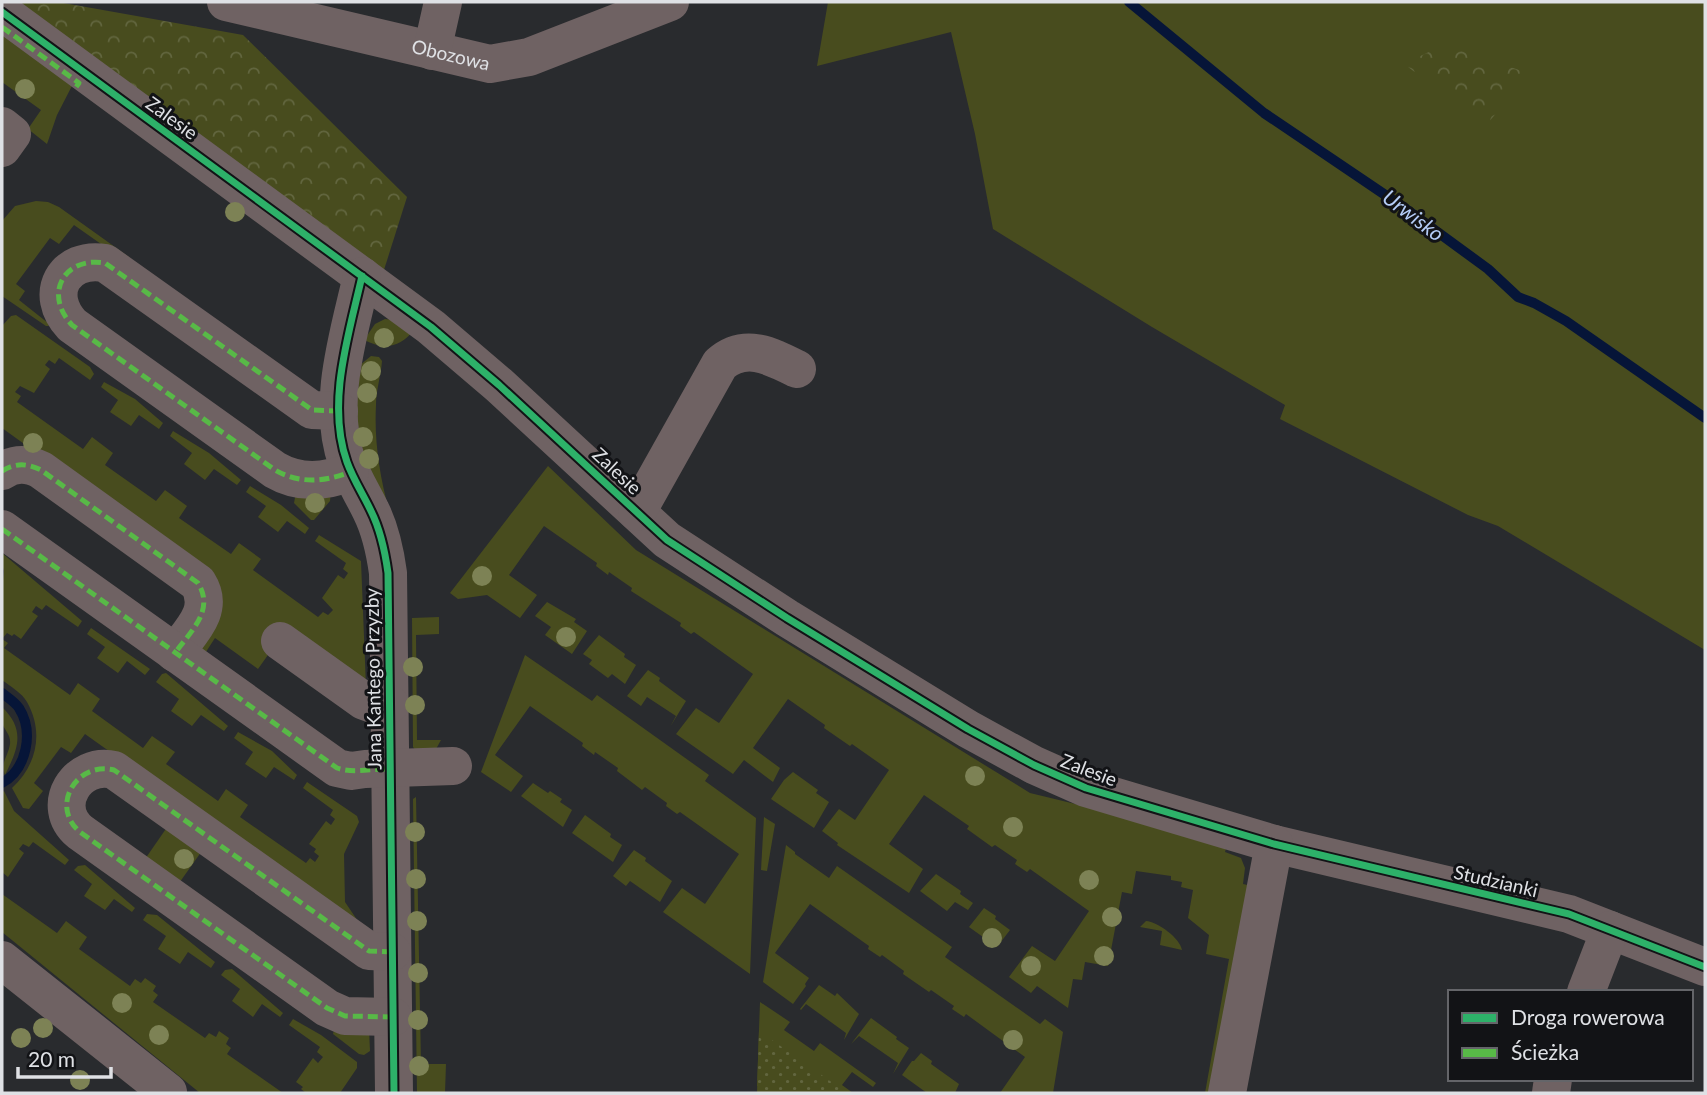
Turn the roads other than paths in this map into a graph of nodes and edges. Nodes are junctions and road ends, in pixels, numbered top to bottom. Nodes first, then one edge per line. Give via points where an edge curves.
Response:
1 (226, 2) edge
2 (443, 2) edge
3 (670, 2) edge
4 (2, 12) edge
5 (432, 51) junction
6 (2, 126) edge
7 (2, 148) edge
8 (362, 276) junction
9 (797, 369) dead end
10 (338, 411) junction
11 (2, 471) edge
12 (350, 472) junction
13 (637, 512) junction
14 (2, 529) edge
15 (280, 641) dead end
16 (175, 653) junction
17 (390, 704) junction
18 (453, 766) dead end
19 (390, 769) junction
20 (1274, 844) junction
21 (1610, 930) junction
22 (392, 952) junction
23 (2, 960) edge
24 (1705, 967) edge
25 (1587, 990) edge
26 (393, 1017) junction
27 (168, 1092) edge
28 (394, 1093) edge
29 (1227, 1093) edge

1 - 5 street, Obozowa
2 - 5 street
3 - 5 street, Obozowa via 529,57 491,64
4 - 8 street, Zalesie
6 - 7 street via 12,134
8 - 10 street, Jana Kantego Przyzby
8 - 13 street, Zalesie via 499,385
9 - 13 street via 758,352 744,352 720,364
10 - 12 street, Jana Kantego Przyzby
10 - 12 street via 312,410 105,263 78,265 60,282 59,305 72,325 275,470 302,480 332,479
11 - 16 street via 25,464 41,470 198,583 205,605
12 - 17 street, Jana Kantego Przyzby via 377,524 386,554
13 - 20 street, Zalesie via 688,555 1034,765 1086,788
14 - 16 street
15 - 17 street via 364,701
16 - 19 street via 337,768
17 - 19 street, Jana Kantego Przyzby
18 - 19 street
19 - 22 street, Jana Kantego Przyzby
20 - 21 street, Studzianki via 1569,914
20 - 29 street
21 - 24 street, Studzianki
21 - 25 street
22 - 26 street, Jana Kantego Przyzby
22 - 26 street via 369,951 114,771 99,768 86,773 67,798 68,817 80,832 327,1008 345,1016
23 - 27 street
26 - 28 street, Jana Kantego Przyzby

